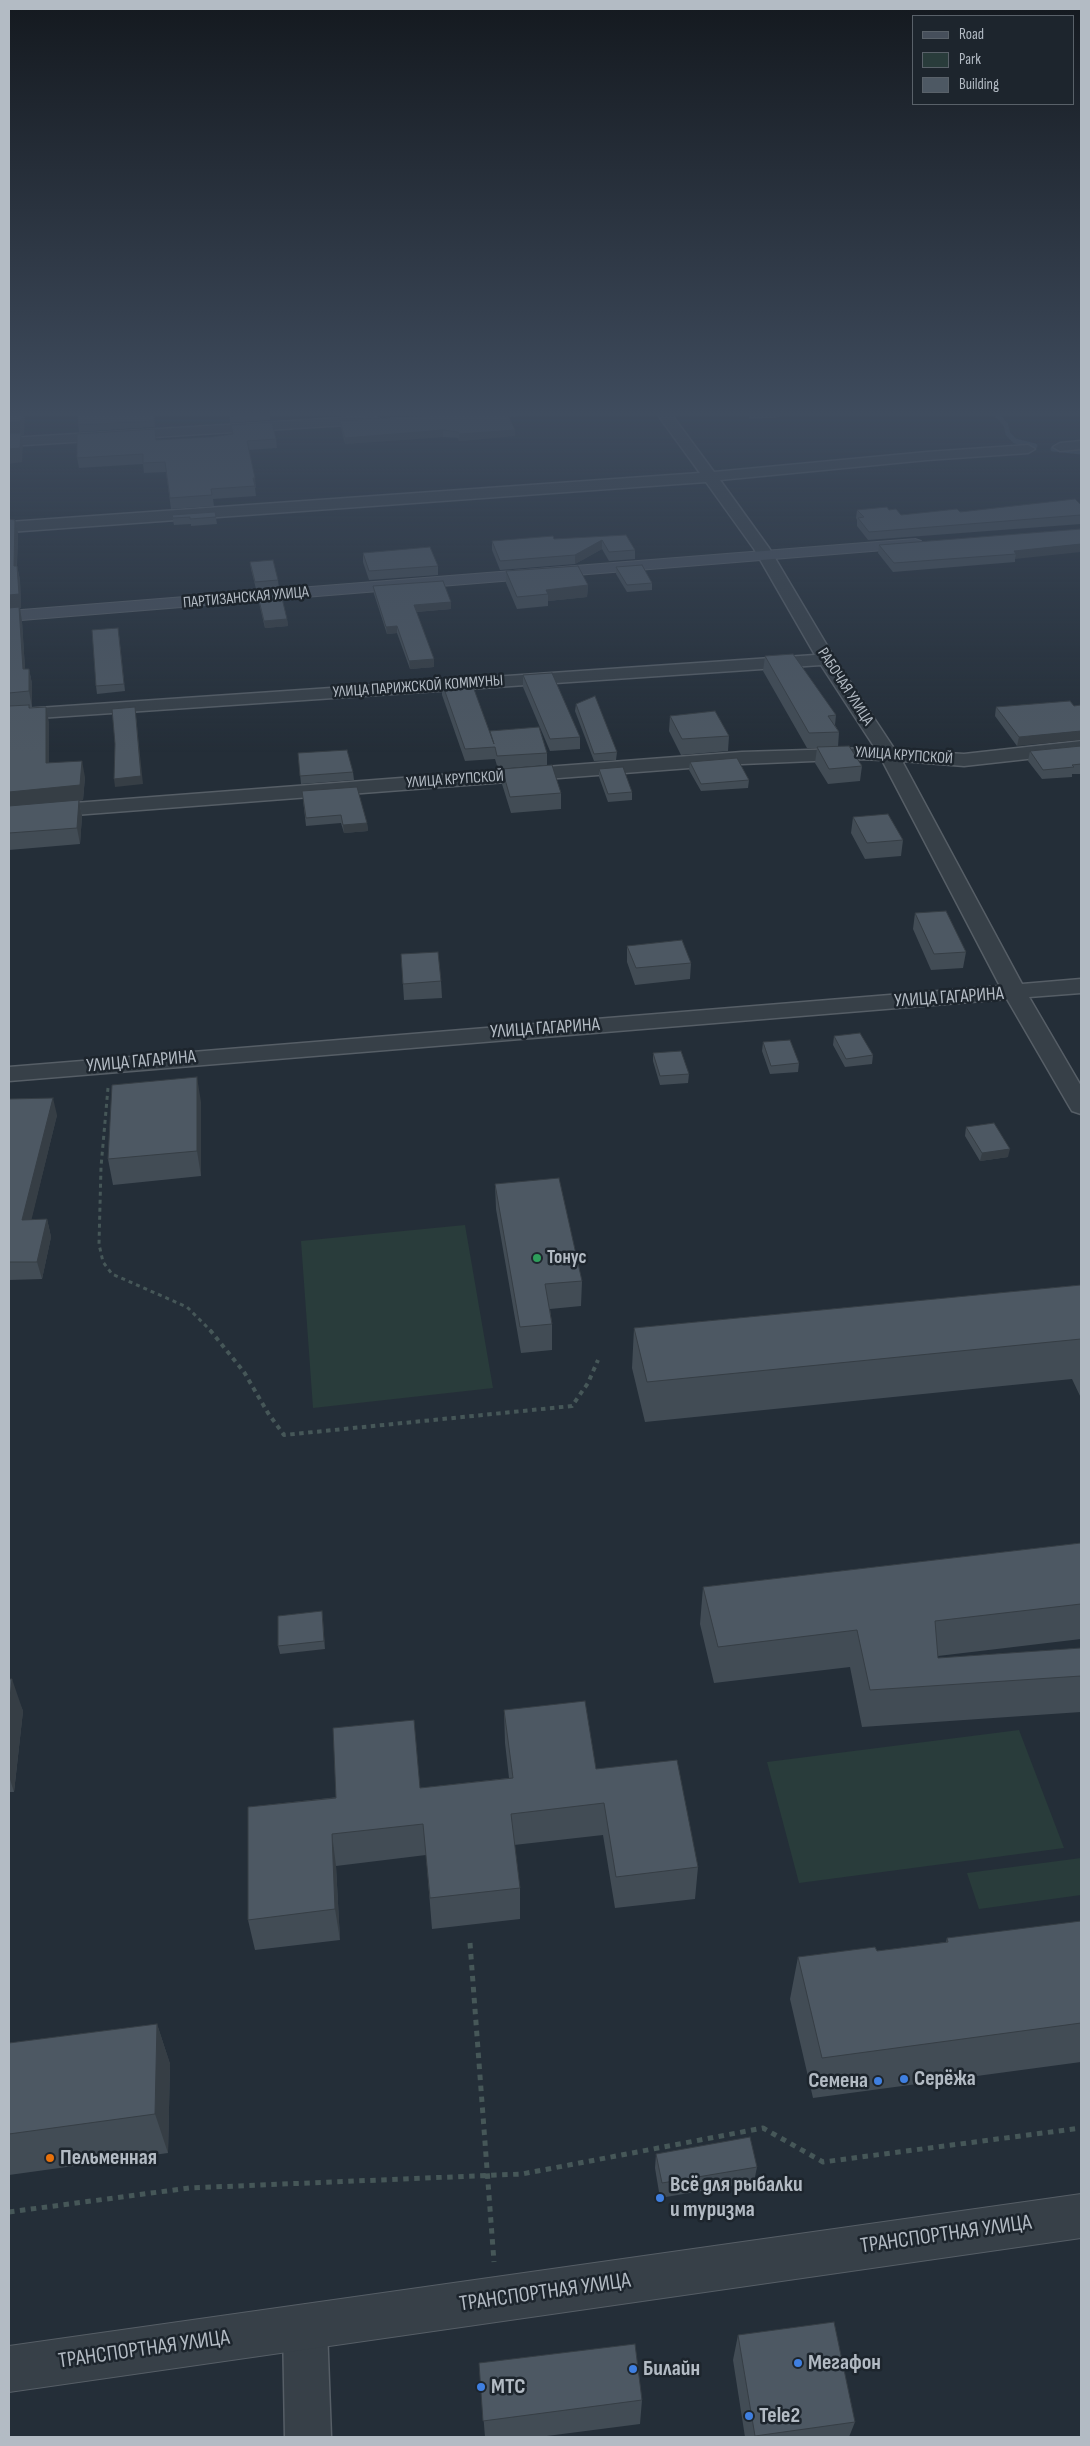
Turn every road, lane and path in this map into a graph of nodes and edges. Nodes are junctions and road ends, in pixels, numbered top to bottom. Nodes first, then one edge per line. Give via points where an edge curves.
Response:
1 (35, 525) edge
2 (744, 525) edge
3 (9, 527) edge
4 (934, 543) edge
5 (767, 557) junction
6 (9, 616) edge
7 (826, 659) junction
8 (9, 715) edge
9 (1081, 747) edge
10 (889, 755) junction
11 (9, 814) edge
12 (1081, 986) edge
13 (1015, 993) junction
14 (110, 1065) junction
15 (9, 1074) edge
16 (1081, 1106) edge
17 (598, 1360) dead end
18 (470, 1943) dead end
19 (1081, 2128) edge
20 (9, 2212) edge
21 (1081, 2216) edge
22 (497, 2300) junction
23 (305, 2327) junction
24 (9, 2369) edge
25 (308, 2437) edge

1 - 3 street
2 - 5 street, РАБОЧАЯ УЛИЦА
4 - 5 main road, ПАРТИЗАНСКАЯ УЛИЦА
5 - 6 main road, ПАРТИЗАНСКАЯ УЛИЦА
5 - 7 street, РАБОЧАЯ УЛИЦА
7 - 8 street, УЛИЦА ПАРИЖСКОЙ КОММУНЫ
7 - 10 street, РАБОЧАЯ УЛИЦА
9 - 10 street, УЛИЦА КРУПСКОЙ via 964,760
10 - 11 street, УЛИЦА КРУПСКОЙ via 837,753 742,758
10 - 13 street, РАБОЧАЯ УЛИЦА
12 - 13 street, УЛИЦА ГАГАРИНА
13 - 14 street, УЛИЦА ГАГАРИНА
13 - 16 street, РАБОЧАЯ УЛИЦА
14 - 15 street, УЛИЦА ГАГАРИНА
14 - 17 path via 101,1167 99,1244 103,1262 112,1274 186,1307 206,1325 244,1372 284,1435 572,1406 588,1384
18 - 22 path
19 - 20 path via 823,2162 763,2128 522,2174 189,2188
21 - 22 street, ТРАНСПОРТНАЯ УЛИЦА
22 - 23 street, ТРАНСПОРТНАЯ УЛИЦА
23 - 24 street, ТРАНСПОРТНАЯ УЛИЦА
23 - 25 street

